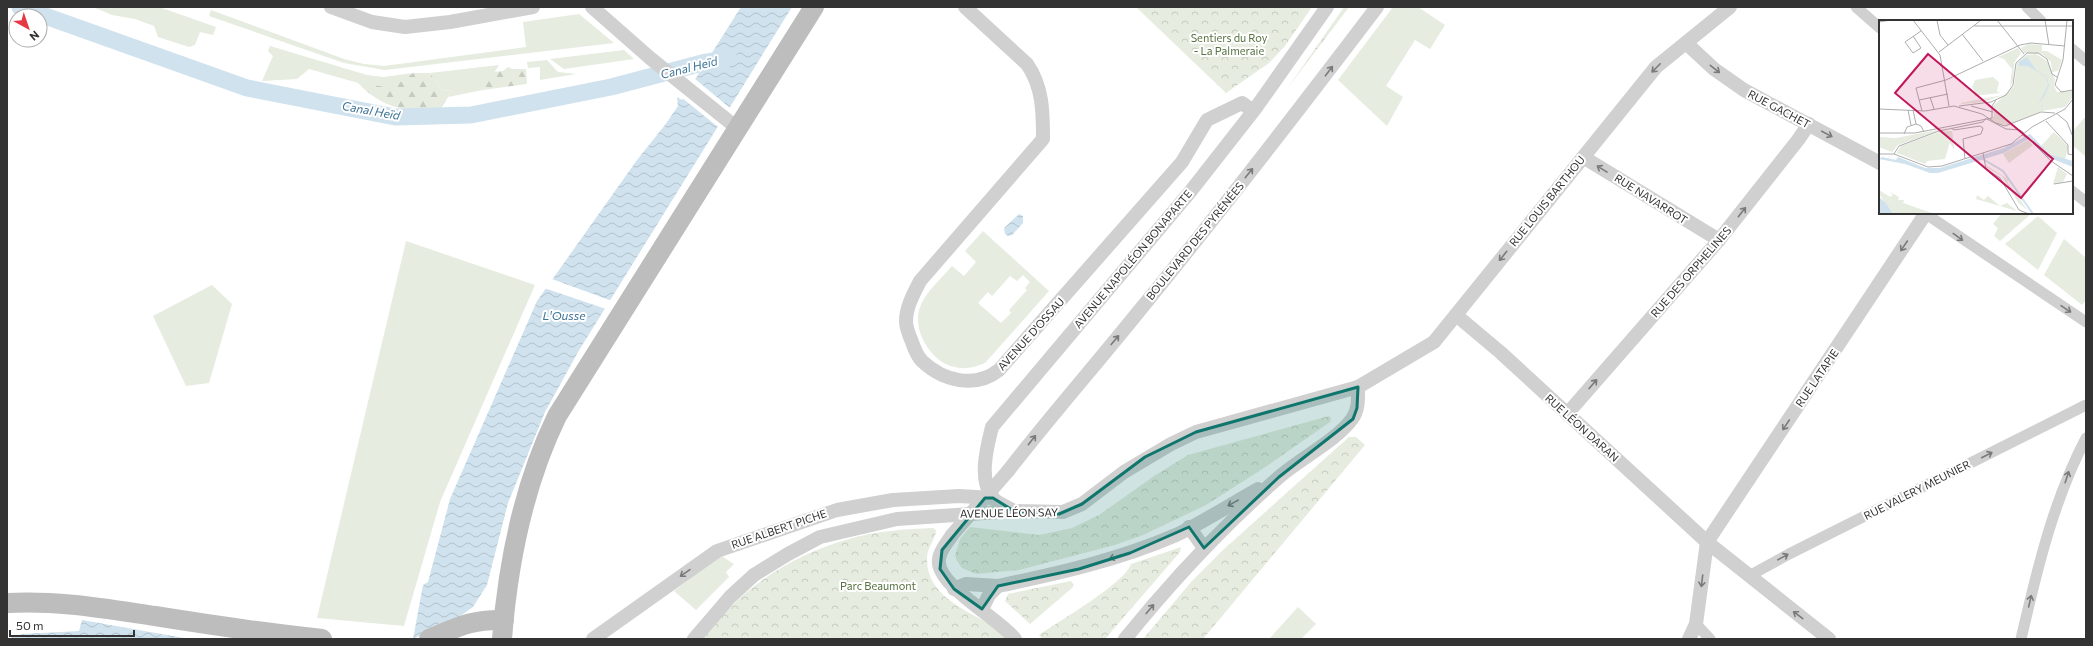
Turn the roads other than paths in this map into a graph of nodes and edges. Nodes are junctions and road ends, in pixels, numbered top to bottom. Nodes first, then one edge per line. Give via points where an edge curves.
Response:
1 (331, 7) edge
2 (533, 7) edge
3 (592, 7) edge
4 (814, 7) edge
5 (965, 7) edge
6 (1327, 7) edge
7 (1377, 7) edge
8 (1730, 7) edge
9 (1856, 7) edge
10 (2027, 7) edge
11 (2038, 18) edge
12 (1879, 27) edge
13 (1686, 43) junction
14 (2073, 50) edge
15 (2086, 61) edge
16 (1253, 111) junction
17 (730, 123) junction
18 (1809, 124) junction
19 (1583, 157) junction
20 (1879, 162) edge
21 (2073, 191) edge
22 (2086, 202) edge
23 (1925, 214) edge
24 (1927, 214) edge
25 (1719, 240) junction
26 (1456, 315) junction
27 (2086, 322) edge
28 (1358, 387) junction
29 (2086, 405) edge
30 (1567, 414) junction
31 (2086, 438) edge
32 (1279, 477) junction
33 (993, 498) junction
34 (1014, 511) junction
35 (1189, 527) junction
36 (1707, 542) junction
37 (1204, 548) junction
38 (1749, 576) junction
39 (998, 586) junction
40 (954, 589) junction
41 (7, 603) edge
42 (982, 609) junction
43 (1696, 624) junction
44 (503, 630) edge
45 (322, 639) edge
46 (429, 639) edge
47 (593, 639) edge
48 (694, 639) edge
49 (1015, 639) edge
50 (1125, 639) edge
51 (1689, 639) edge
52 (1710, 639) edge
53 (1829, 639) edge
54 (2021, 639) edge

1 - 2 street via 372,22 406,27
3 - 17 street
4 - 17 main road
5 - 16 street, AVENUE D'OSSAU via 1027,64 1042,102 1043,139 920,281 910,301 906,321 907,332 916,351 921,360 950,378 961,381 982,380 999,370 1182,162 1207,120 1242,103
6 - 16 street, AVENUE NAPOLÉON BONAPARTE
40 -> 7 street, BOULEVARD DES PYRÉNÉES, bridge via 940,569 939,560 952,535 1134,317
8 - 13 street, RUE LOUIS BARTHOU
9 - 12 street
10 - 11 street
13 -> 18 street, RUE GACHET via 1714,69 1744,90
13 -> 19 street, RUE LOUIS BARTHOU via 1656,67
14 - 15 street
16 - 33 street, AVENUE NAPOLÉON BONAPARTE via 1190,192 992,427 985,471 986,486
17 - 44 main road via 549,432 528,488 519,522
18 -> 20 street, RUE GACHET
25 -> 18 street, RUE DES ORPHELINES
25 -> 19 street, RUE NAVARROT
19 -> 26 street, RUE LOUIS BARTHOU
21 - 22 street
23 -> 36 street, RUE LATAPIE
24 -> 27 street
30 -> 25 street, RUE DES ORPHELINES
26 - 28 street, RUE LOUIS BARTHOU via 1434,342
26 - 30 street, RUE LÉON DARAN
28 - 32 street via 1357,408 1353,419
28 - 34 street, AVENUE LÉON SAY via 1196,432 1146,457 1082,504 1059,514
38 -> 29 street, RUE VALERY MEUNIER
30 - 36 street, RUE LÉON DARAN
54 -> 31 street via 2040,558 2070,470
32 -> 35 street
32 - 37 street
33 - 34 street
33 -> 47 street, RUE ALBERT PICHE via 959,496 893,500 837,510 717,551
34 - 48 street, AVENUE LÉON SAY via 897,519 820,537 754,575 730,597
35 - 37 street
35 -> 39 street via 1130,553 1079,569
36 - 38 street, RUE LÉON DARAN
36 -> 43 street
50 -> 37 street
53 -> 38 street, RUE LÉON DARAN
39 - 40 street via 966,584
39 - 42 street via 989,595
40 - 42 street, BOULEVARD DES PYRÉNÉES
41 - 45 main road via 42,603 122,610 260,633
42 - 49 street, BOULEVARD DES PYRÉNÉES via 1008,629
43 - 51 street
43 - 52 street
44 - 46 main road via 484,619 461,625

